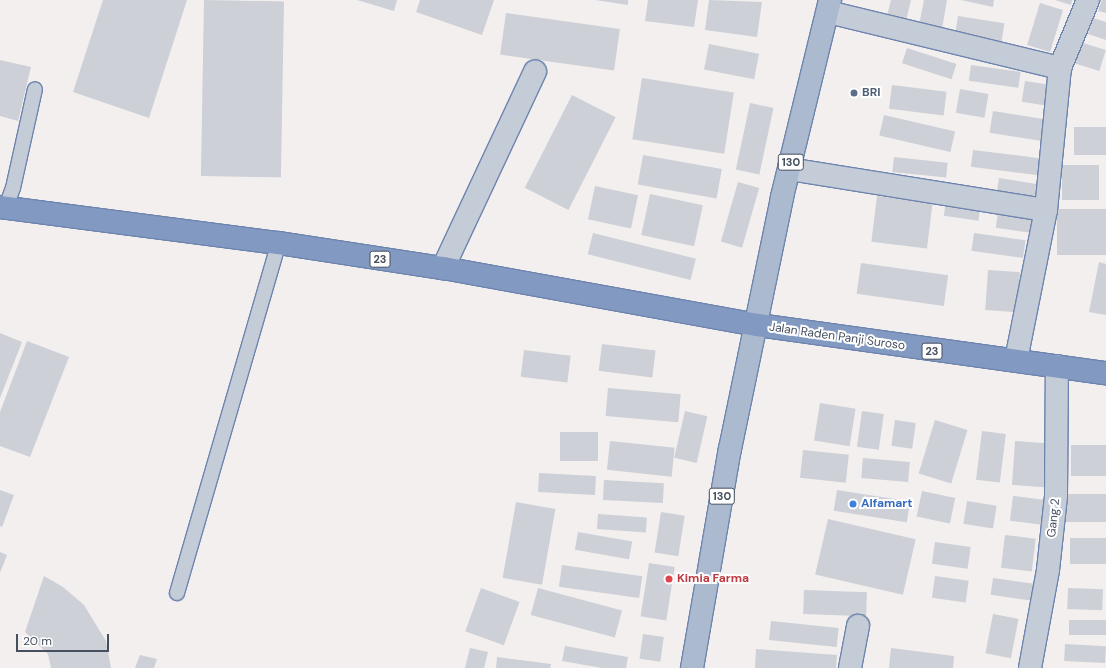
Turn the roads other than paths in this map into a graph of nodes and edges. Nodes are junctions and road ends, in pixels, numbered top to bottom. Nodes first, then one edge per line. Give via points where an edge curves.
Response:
1 (1088, 0) edge
2 (829, 6) edge
3 (1060, 68) junction
4 (535, 72) dead end
5 (35, 89) dead end
6 (789, 169) junction
7 (3, 207) edge
8 (1046, 210) junction
9 (279, 243) junction
10 (442, 268) junction
11 (758, 325) junction
12 (1016, 360) junction
13 (1057, 366) junction
14 (1106, 373) edge
15 (177, 593) dead end
16 (858, 626) dead end
17 (692, 668) edge
18 (850, 668) edge
19 (1030, 668) edge

1 - 3 street
2 - 3 street
2 - 6 main road, 130
3 - 8 street
4 - 10 street
5 - 7 lane via 14,188
6 - 8 street
6 - 11 main road, 130
7 - 9 highway, 23
8 - 12 street
9 - 10 highway, 23
9 - 15 lane
10 - 11 highway, 23
11 - 12 highway, Jalan Raden Panji Suroso / 23 via 887,345
11 - 17 main road, 130 via 730,449
12 - 13 highway, Jalan Raden Panji Suroso / 23
13 - 14 highway, Jalan Raden Panji Suroso / 23
13 - 19 street, Gang 2 via 1056,496 1048,570
16 - 18 street

